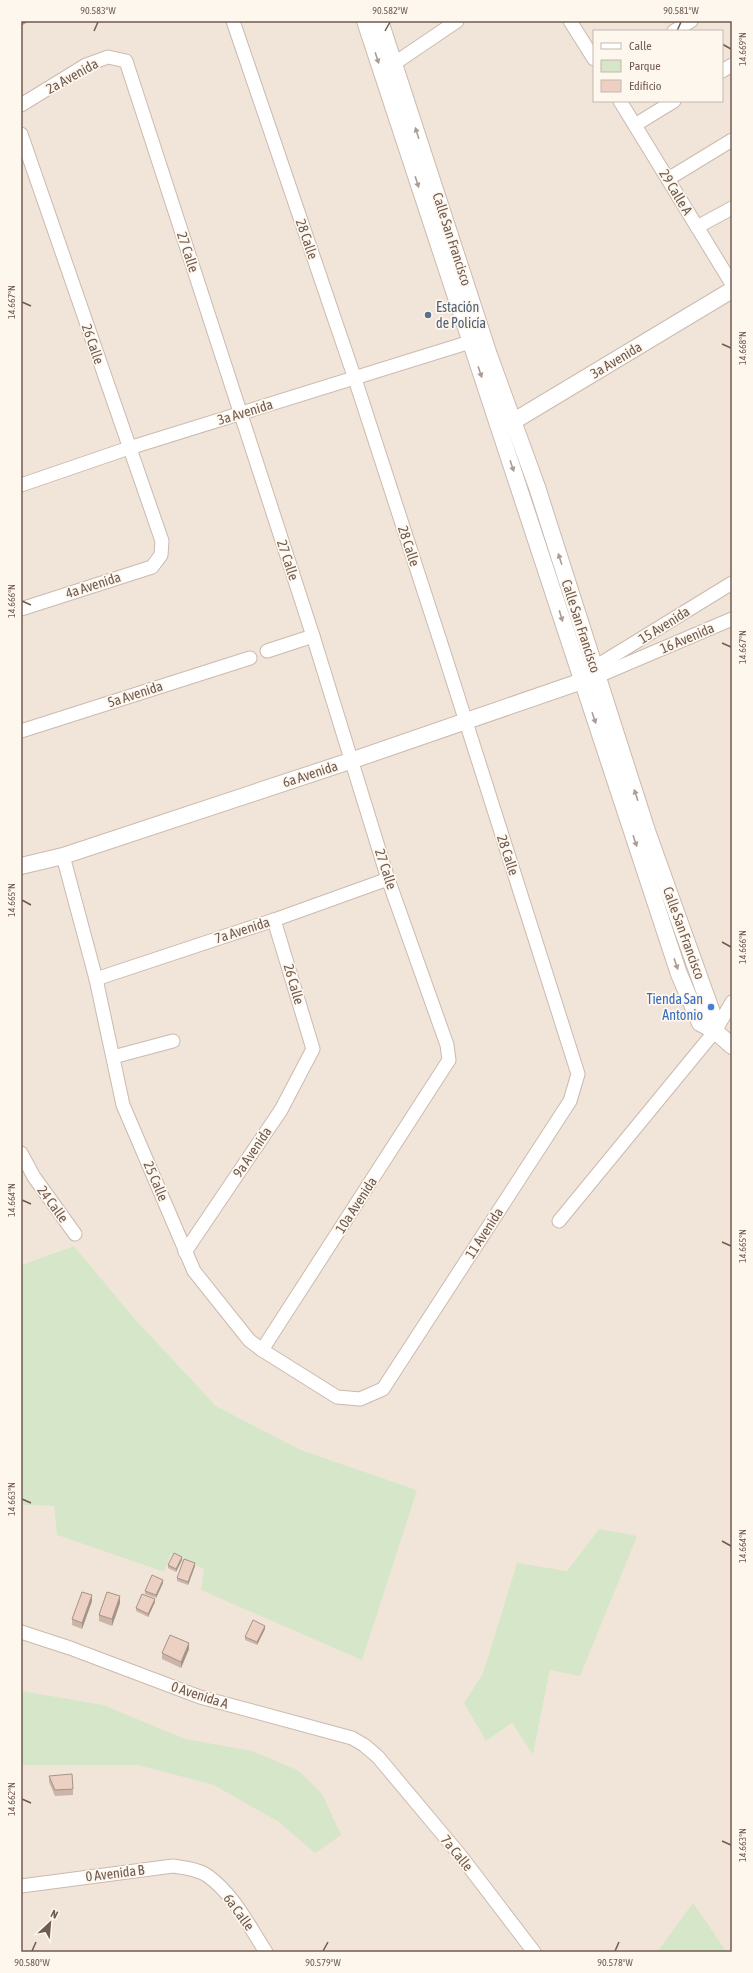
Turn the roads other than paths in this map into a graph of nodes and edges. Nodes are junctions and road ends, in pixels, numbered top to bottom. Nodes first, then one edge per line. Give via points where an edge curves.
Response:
1 (233, 21) edge
2 (365, 21) edge
3 (380, 21) edge
4 (457, 21) edge
5 (691, 21) edge
6 (573, 22) edge
7 (676, 30) edge
8 (593, 57) edge
9 (126, 61) joint
10 (395, 63) junction
11 (732, 64) edge
12 (723, 70) edge
13 (621, 102) edge
14 (672, 102) edge
15 (21, 105) edge
16 (635, 125) junction
17 (21, 134) edge
18 (732, 140) edge
19 (668, 179) junction
20 (732, 208) edge
21 (697, 227) junction
22 (732, 284) edge
23 (732, 290) edge
24 (470, 342) junction
25 (355, 379) junction
26 (240, 414) junction
27 (506, 426) junction
28 (129, 448) junction
29 (21, 485) edge
30 (161, 555) joint
31 (732, 583) edge
32 (21, 609) edge
33 (732, 619) edge
34 (313, 636) junction
35 (267, 651) dead end
36 (250, 658) dead end
37 (597, 672) junction
38 (581, 681) junction
39 (467, 721) junction
40 (21, 731) edge
41 (353, 760) junction
42 (63, 856) junction
43 (21, 866) edge
44 (388, 879) junction
45 (274, 920) junction
46 (96, 979) junction
47 (732, 1002) edge
48 (715, 1031) junction
49 (173, 1041) dead end
50 (732, 1046) edge
51 (313, 1049) joint
52 (113, 1057) junction
53 (449, 1060) joint
54 (578, 1074) joint
55 (21, 1153) edge
56 (559, 1221) dead end
57 (75, 1234) dead end
58 (185, 1252) junction
59 (262, 1350) junction
60 (384, 1389) joint
61 (21, 1632) edge
62 (378, 1757) joint
63 (208, 1876) joint
64 (21, 1886) edge
65 (266, 1952) edge
66 (534, 1952) edge

1 - 25 street, 28 Calle
2 -> 24 street, Calle San Francisco
3 - 10 street, Calle San Francisco
4 - 10 street
5 - 7 street
6 - 8 street
9 - 15 street, 2a Avenida via 108,57 86,65
9 - 26 street, 27 Calle
27 -> 10 street, Calle San Francisco via 453,244
11 - 12 street
13 - 16 street, 29 Calle A
14 - 16 street
16 - 19 street, 29 Calle A
17 - 28 street, 26 Calle
18 - 19 street
19 - 21 street, 29 Calle A
20 - 21 street
21 - 22 street, 29 Calle A
23 - 27 street, 3a Avenida
24 - 25 street, 3a Avenida
24 -> 27 street, Calle San Francisco
25 - 26 street, 3a Avenida
25 - 39 street, 28 Calle
26 - 28 street, 3a Avenida
26 - 34 street, 27 Calle
37 -> 27 street, Calle San Francisco via 537,488
27 -> 38 street, Calle San Francisco
28 - 29 street, 3a Avenida
28 - 30 street, 26 Calle via 162,541
30 - 32 street, 4a Avenida via 152,567
31 - 37 street, 15 Avenida
33 - 37 street, 16 Avenida
34 - 35 street
34 - 41 street, 27 Calle
36 - 40 street, 5a Avenida
37 - 38 street, 6a Avenida
48 -> 37 street, Calle San Francisco via 714,1018 647,831
38 - 39 street, 6a Avenida
38 -> 48 street, Calle San Francisco via 679,974 700,1023
39 - 41 street, 6a Avenida
39 - 54 street, 28 Calle
41 - 42 street, 6a Avenida
41 - 44 street, 27 Calle
42 - 43 street, 6a Avenida
42 - 46 street, 25 Calle
44 - 45 street, 7a Avenida
44 - 53 street, 27 Calle via 448,1045
45 - 46 street, 7a Avenida
45 - 51 street, 26 Calle
46 - 52 street, 25 Calle
47 - 48 street
48 - 50 street
48 - 56 street
49 - 52 street
51 - 58 street, 9a Avenida via 280,1110
52 - 58 street, 25 Calle via 123,1104
53 - 59 street, 10a Avenida
54 - 60 street, 11 Avenida via 570,1101
55 - 57 street, 24 Calle via 34,1177
58 - 59 street, 25 Calle via 194,1271 249,1340
59 - 60 street, 25 Calle via 337,1397 360,1399
61 - 62 street, 0 Avenida A via 200,1697 352,1738 364,1744
62 - 66 street, 7a Calle via 460,1855
63 - 64 street, 0 Avenida B via 194,1869 174,1866
63 - 65 street, 6a Calle via 234,1902

